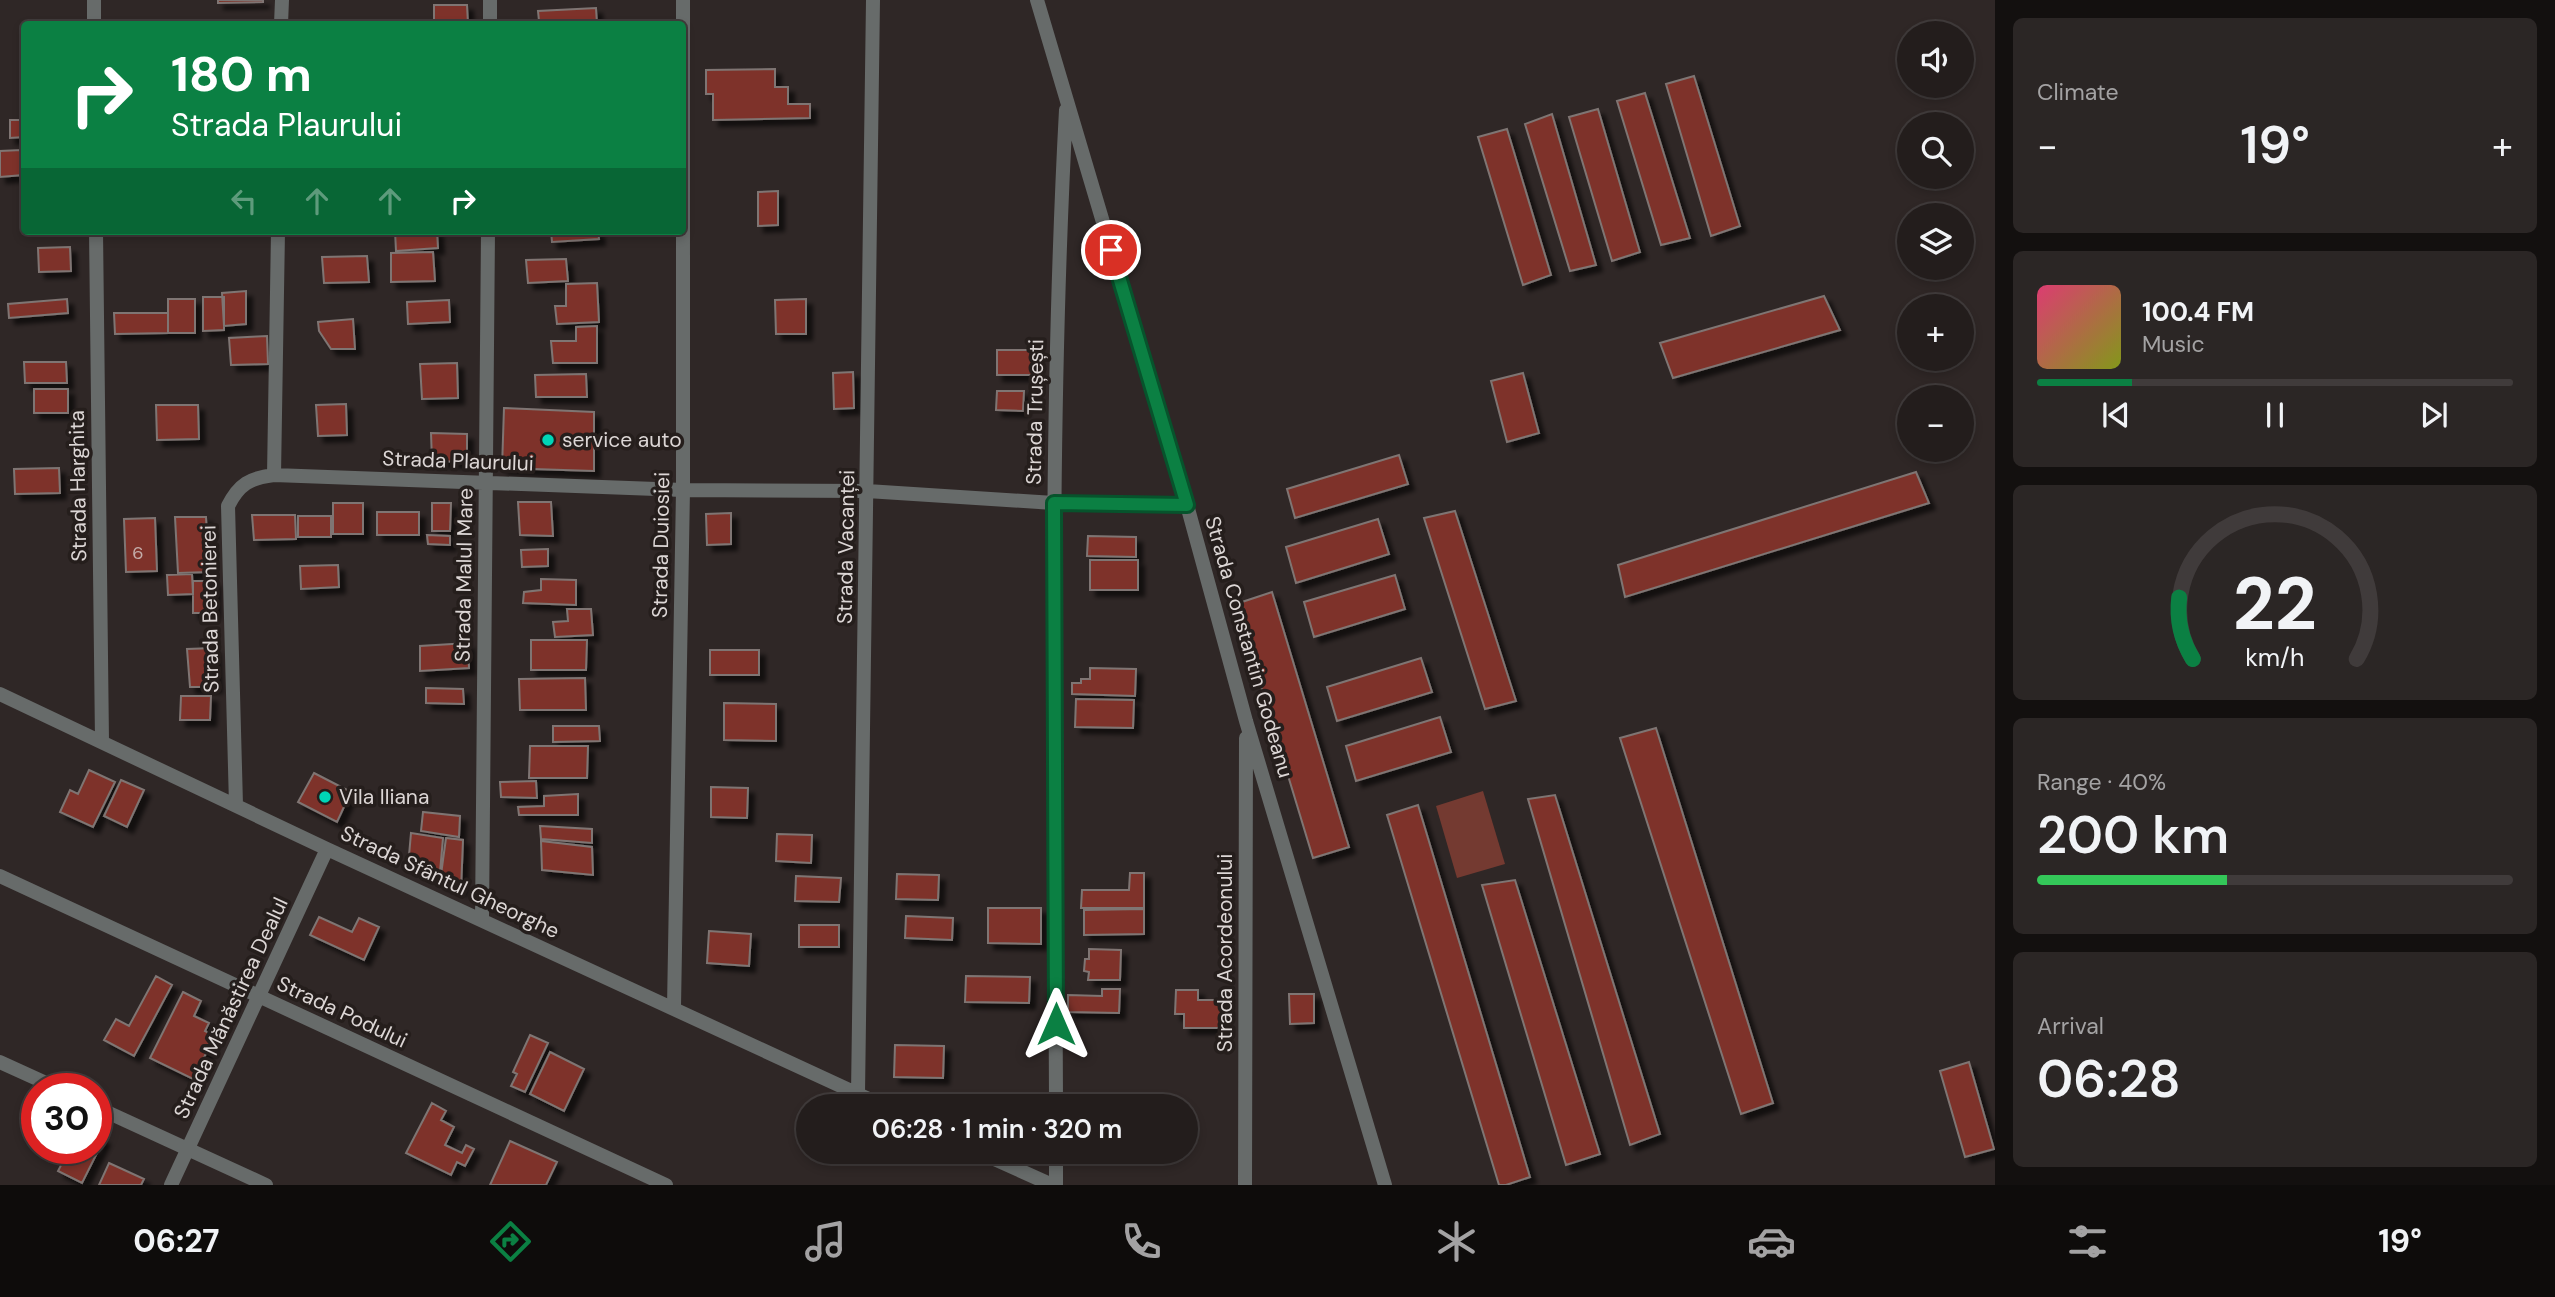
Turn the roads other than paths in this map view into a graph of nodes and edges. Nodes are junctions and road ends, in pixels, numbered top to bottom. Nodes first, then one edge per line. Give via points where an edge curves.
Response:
1 (93, 0) edge
2 (282, 0) edge
3 (490, 0) edge
4 (683, 0) edge
5 (873, 0) edge
6 (1037, 0) edge
7 (94, 21) edge
8 (281, 21) edge
9 (490, 21) edge
10 (683, 21) edge
11 (1066, 98) junction
12 (96, 235) edge
13 (278, 235) edge
14 (488, 235) edge
15 (683, 235) edge
16 (274, 475) junction
17 (486, 484) junction
18 (683, 490) junction
19 (867, 491) junction
20 (1054, 503) junction
21 (1187, 505) junction
22 (0, 694) edge
23 (1246, 720) junction
24 (102, 741) junction
25 (236, 804) junction
26 (327, 849) junction
27 (0, 876) edge
28 (482, 920) junction
29 (260, 997) junction
30 (674, 1007) junction
31 (0, 1062) edge
32 (24, 1073) edge
33 (858, 1094) joint
34 (1056, 1094) edge
35 (112, 1114) edge
36 (188, 1150) junction
37 (999, 1164) edge
38 (1055, 1164) edge
39 (1026, 1180) edge
40 (171, 1185) edge
41 (266, 1185) edge
42 (666, 1185) edge
43 (1054, 1185) edge
44 (1245, 1185) edge
45 (1385, 1185) edge

1 - 7 street
2 - 8 street
3 - 9 street
4 - 10 street, Strada Duiosiei
5 - 19 street, Strada Vacanței
6 - 11 street, Strada Constantin Godeanu
11 - 20 street, Strada Trușești
11 - 21 street, Strada Constantin Godeanu
12 - 24 street, Strada Harghita
13 - 16 street
14 - 17 street, Strada Malul Mare
15 - 18 street, Strada Duiosiei
16 - 17 street, Strada Plaurului
16 - 25 street, Strada Betonierei via 242,483 228,506
17 - 18 street, Strada Plaurului
17 - 28 street, Strada Malul Mare
18 - 19 street, Strada Plaurului
18 - 30 street, Strada Duiosiei
19 - 20 street, Strada Plaurului
19 - 33 street, Strada Vacanței
20 - 21 street, Strada Plaurului
20 - 34 street, Strada Trușești
21 - 23 street, Strada Constantin Godeanu
22 - 24 street, Strada Sfântul Gheorghe
23 - 44 street, Strada Acordeonului
23 - 45 street, Strada Constantin Godeanu
24 - 25 street, Strada Sfântul Gheorghe
25 - 26 street, Strada Sfântul Gheorghe
26 - 28 street, Strada Sfântul Gheorghe
26 - 29 street, Strada Mănăstirea Dealul
27 - 29 street, Strada Podului
28 - 30 street, Strada Sfântul Gheorghe
29 - 36 street, Strada Mănăstirea Dealul
29 - 42 street, Strada Podului
30 - 33 street, Strada Sfântul Gheorghe
31 - 32 street
35 - 36 street
36 - 40 street, Strada Mănăstirea Dealul
36 - 41 street
37 - 39 street
38 - 43 street
39 - 43 street

